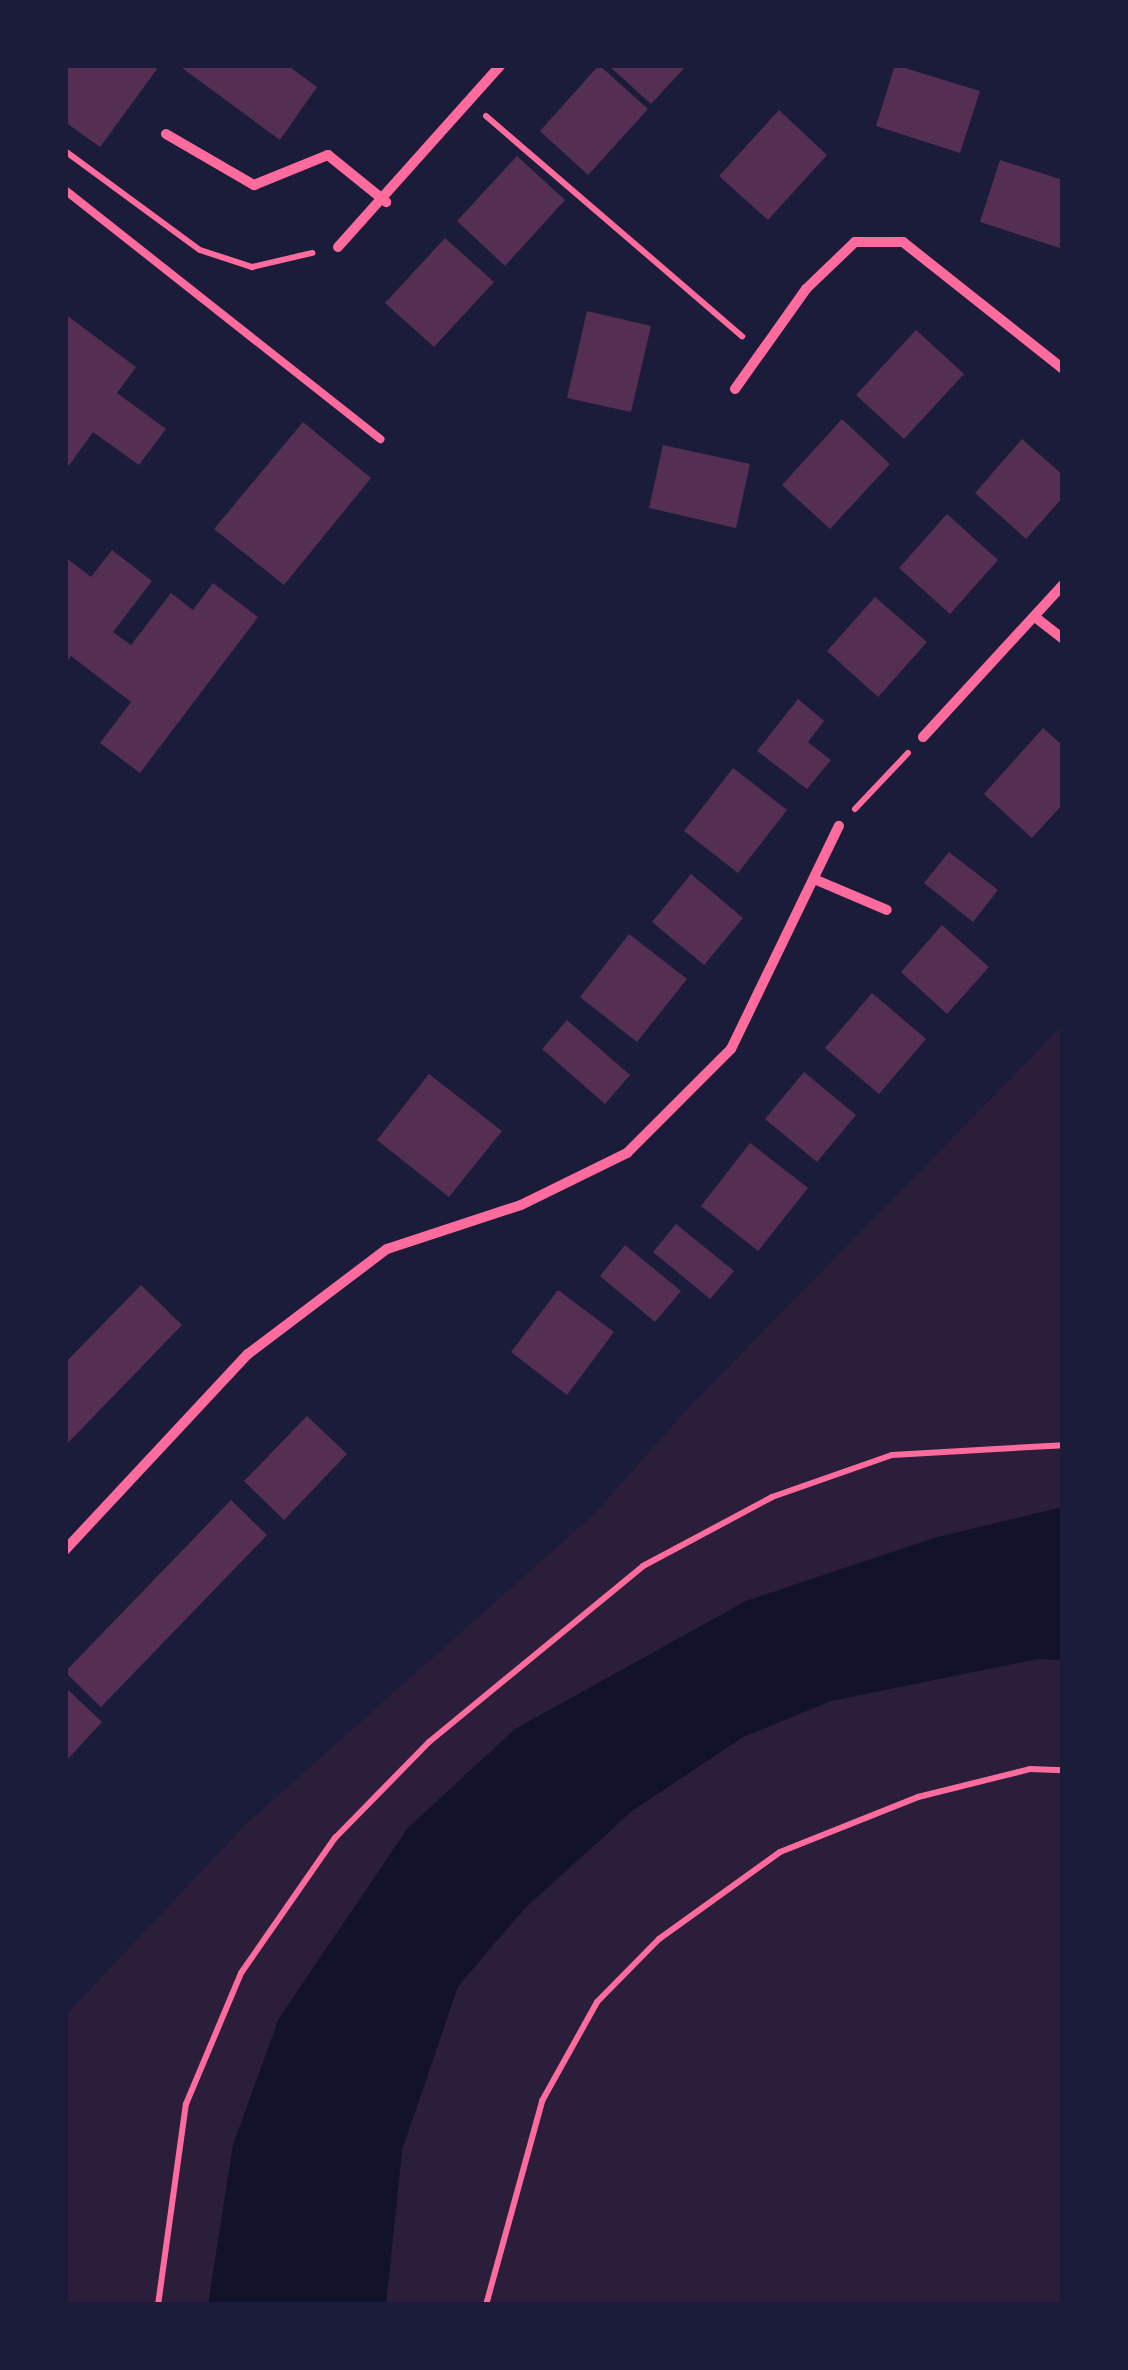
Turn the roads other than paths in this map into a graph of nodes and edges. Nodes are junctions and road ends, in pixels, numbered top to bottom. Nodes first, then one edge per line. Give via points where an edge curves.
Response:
1 (502, 65) edge
2 (166, 134) dead end
3 (65, 190) edge
4 (386, 202) junction
5 (338, 248) road end
6 (1063, 368) edge
7 (735, 388) dead end
8 (380, 439) dead end
9 (1063, 584) edge
10 (1035, 617) junction
11 (1063, 639) edge
12 (923, 737) road end
13 (839, 826) road end
14 (814, 878) junction
15 (887, 910) dead end
16 (65, 1550) edge

1 - 4 street
2 - 4 street via 254,184 328,155
3 - 8 lane
4 - 5 street
6 - 7 street via 903,242 855,242 806,289
9 - 10 street
10 - 11 street
10 - 12 street
13 - 14 street
14 - 15 street
14 - 16 street via 731,1048 626,1153 521,1205 388,1249 248,1354

